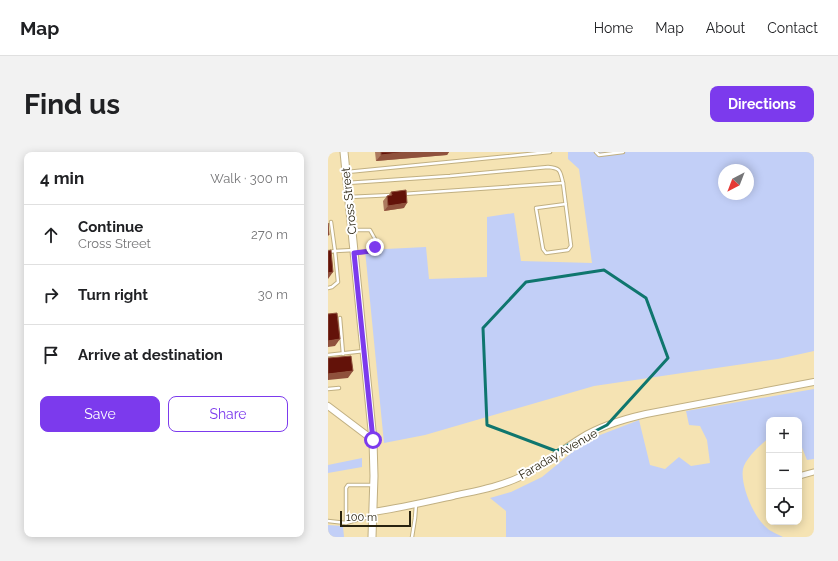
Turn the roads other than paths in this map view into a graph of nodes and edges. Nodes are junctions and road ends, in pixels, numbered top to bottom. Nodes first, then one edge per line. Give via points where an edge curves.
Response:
1 (344, 152) edge
2 (550, 152) edge
3 (596, 152) edge
4 (623, 152) edge
5 (346, 172) junction
6 (347, 183) junction
7 (563, 183) junction
8 (349, 197) junction
9 (566, 204) junction
10 (331, 222) dead end
11 (352, 230) junction
12 (335, 251) junction
13 (328, 252) edge
14 (354, 252) junction
15 (328, 288) edge
16 (340, 318) dead end
17 (364, 351) junction
18 (343, 354) junction
19 (328, 355) edge
20 (814, 382) edge
21 (328, 388) edge
22 (339, 388) dead end
23 (328, 406) edge
24 (373, 440) junction
25 (814, 472) edge
26 (802, 475) edge
27 (374, 485) junction
28 (416, 505) junction
29 (373, 515) junction
30 (328, 521) edge
31 (346, 523) junction
32 (372, 537) edge
33 (412, 537) edge

1 - 5 main road, Cross Street
2 - 5 lane
3 - 4 lane
5 - 6 main road, Cross Street
6 - 7 lane via 548,167 556,168 560,172
6 - 8 main road, Cross Street
7 - 8 lane
7 - 9 lane
8 - 11 main road, Cross Street
9 - 9 lane via 571,246 568,250 546,253 543,249 536,208
10 - 12 lane
11 - 14 main road, Cross Street
11 - 14 lane via 370,230 375,240 375,247 371,251
12 - 13 lane
12 - 14 lane
12 - 15 lane via 338,282
14 - 17 main road, Cross Street
16 - 18 lane
17 - 18 lane
17 - 24 main road, Cross Street
18 - 19 lane
20 - 28 street, Faraday Avenue via 619,421 582,437 551,460 518,478
21 - 22 lane
23 - 24 street
24 - 27 main road, Cross Street
25 - 26 street
27 - 29 main road, Cross Street
27 - 31 lane via 348,484
28 - 29 street, Faraday Avenue
28 - 33 lane
29 - 31 lane
29 - 32 main road, Cross Street
30 - 31 lane

